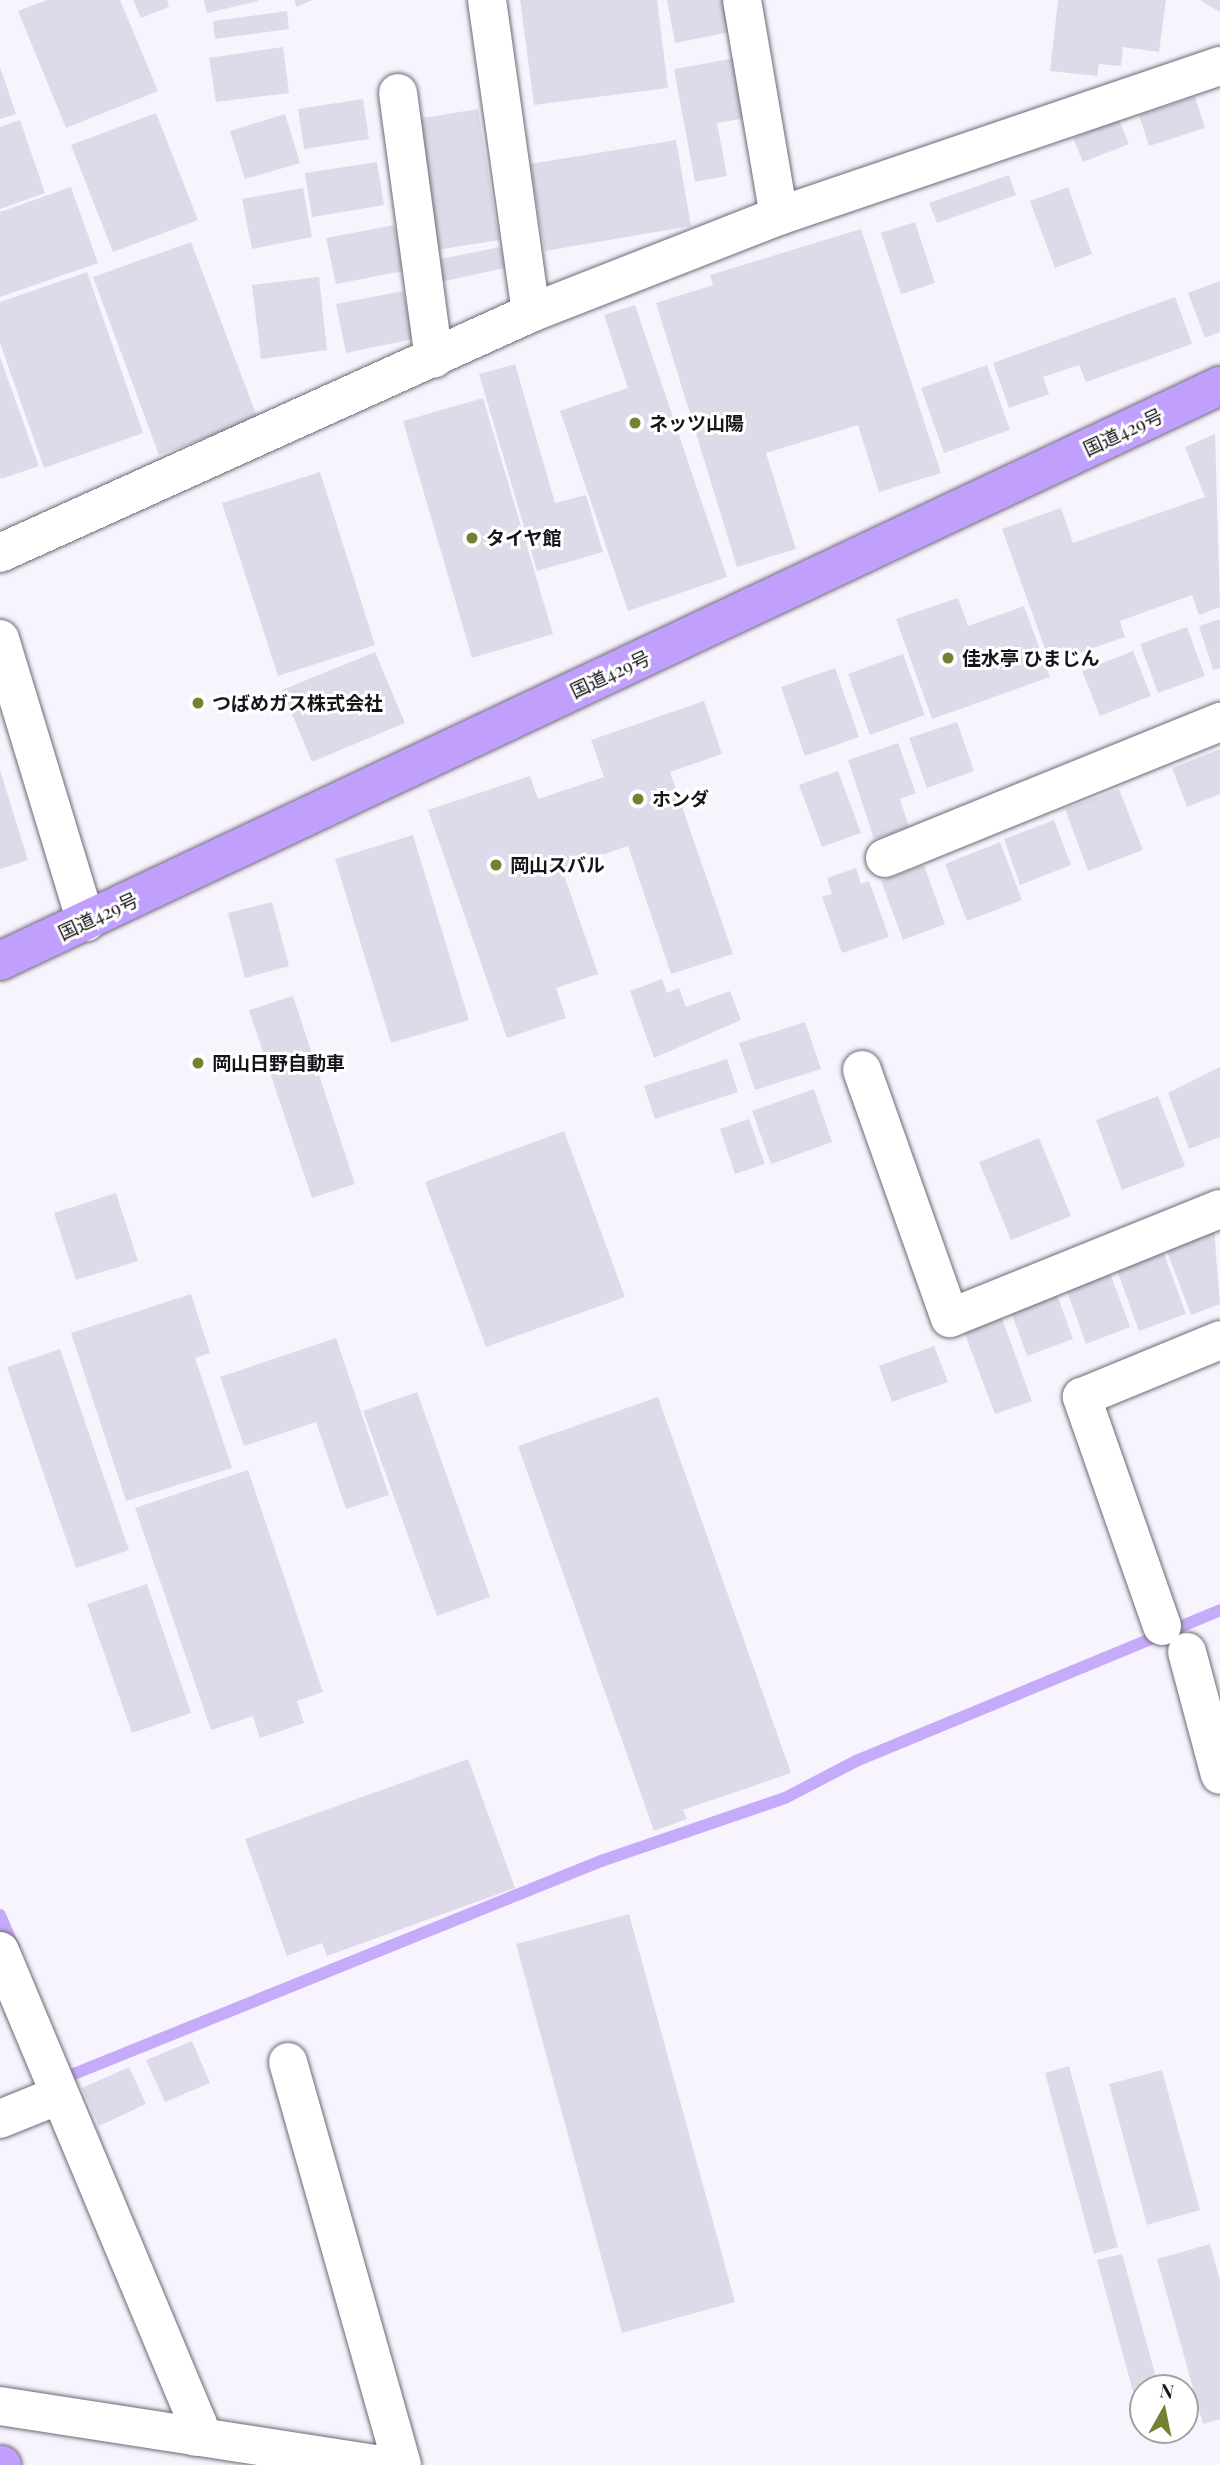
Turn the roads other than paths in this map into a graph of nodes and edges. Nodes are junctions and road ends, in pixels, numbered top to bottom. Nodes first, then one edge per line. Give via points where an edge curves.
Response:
1 (487, 0) edge
2 (742, 0) edge
3 (1220, 66) edge
4 (398, 93) dead end
5 (779, 216) junction
6 (531, 313) junction
7 (434, 359) junction
8 (1220, 386) edge
9 (0, 553) edge
10 (0, 639) edge
11 (1220, 722) edge
12 (885, 858) dead end
13 (86, 922) junction
14 (0, 961) edge
15 (862, 1070) dead end
16 (1220, 1209) edge
17 (1220, 1340) edge
18 (1220, 1775) edge
19 (0, 1951) edge
20 (288, 2062) dead end
21 (55, 2086) junction
22 (0, 2119) edge
23 (0, 2406) edge
24 (195, 2437) junction
25 (247, 2455) edge
26 (381, 2465) edge
27 (402, 2465) edge

1 - 6 street
2 - 5 street
3 - 5 street
4 - 7 street
5 - 6 street
6 - 7 street
7 - 9 street
8 - 13 highway, 国道429号
10 - 13 street
11 - 12 street
13 - 14 highway, 国道429号
15 - 16 street via 950,1318
17 - 18 street via 1082,1397
19 - 21 street
20 - 27 street
21 - 22 street
21 - 24 street via 198,2424
23 - 24 street
24 - 25 street
25 - 26 street

